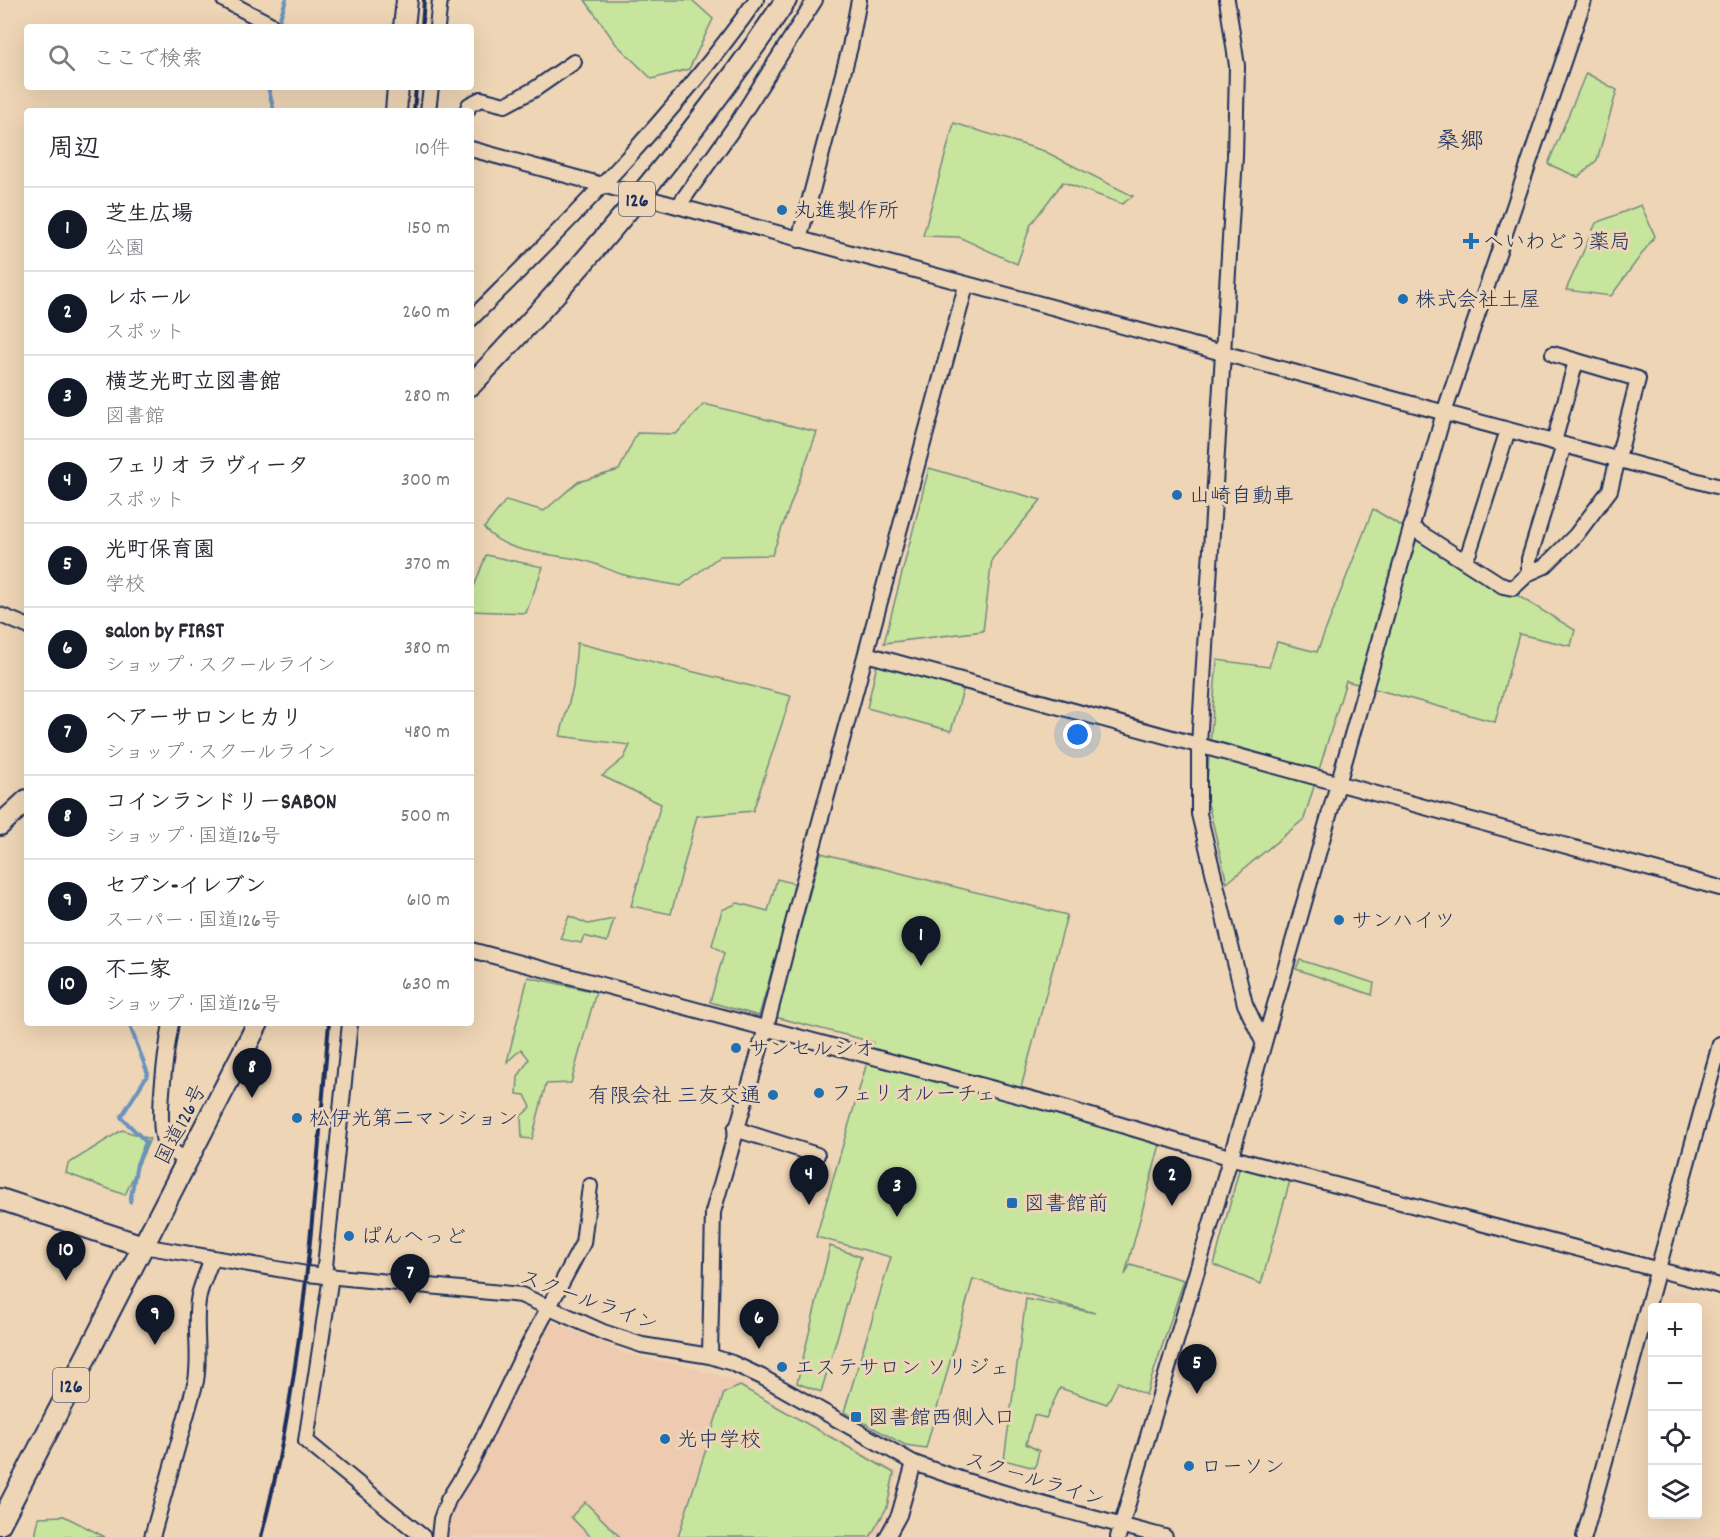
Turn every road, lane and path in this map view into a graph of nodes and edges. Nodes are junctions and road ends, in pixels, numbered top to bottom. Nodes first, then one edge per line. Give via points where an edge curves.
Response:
1 (224, 0) edge
2 (407, 0) edge
3 (440, 0) edge
4 (756, 0) edge
5 (786, 0) edge
6 (815, 0) edge
7 (859, 0) edge
8 (1227, 0) edge
9 (1584, 0) edge
10 (270, 24) dead end
11 (404, 24) edge
12 (437, 24) edge
13 (574, 62) dead end
14 (398, 90) edge
15 (431, 90) edge
16 (396, 108) edge
17 (428, 108) edge
18 (468, 108) edge
19 (474, 150) edge
20 (603, 187) junction
21 (628, 192) dead end
22 (651, 199) dead end
23 (679, 205) junction
24 (799, 240) junction
25 (966, 286) junction
26 (474, 316) edge
27 (1222, 353) junction
28 (1553, 354) dead end
29 (1576, 361) junction
30 (474, 382) edge
31 (1444, 412) junction
32 (1508, 430) junction
33 (1559, 444) junction
34 (1618, 460) junction
35 (1720, 488) edge
36 (1411, 527) junction
37 (1463, 560) junction
38 (1529, 573) junction
39 (0, 615) edge
40 (24, 625) edge
41 (866, 654) junction
42 (1199, 745) junction
43 (1336, 783) junction
44 (24, 803) edge
45 (0, 825) edge
46 (1720, 888) edge
47 (474, 951) edge
48 (171, 1026) edge
49 (257, 1026) edge
50 (350, 1026) edge
51 (766, 1028) junction
52 (1263, 1042) junction
53 (1720, 1044) edge
54 (735, 1129) junction
55 (817, 1155) dead end
56 (1229, 1157) junction
57 (189, 1162) junction
58 (590, 1186) dead end
59 (0, 1199) edge
60 (143, 1246) junction
61 (212, 1258) junction
62 (1659, 1269) junction
63 (327, 1276) junction
64 (1720, 1287) edge
65 (549, 1307) junction
66 (710, 1356) junction
67 (914, 1462) junction
68 (0, 1524) edge
69 (1120, 1532) edge
70 (152, 1537) edge
71 (423, 1537) edge
72 (440, 1537) edge
73 (887, 1537) edge
74 (1165, 1537) edge
75 (1584, 1537) edge

1 - 10 street
2 - 11 highway
3 - 12 street
4 - 20 street
5 - 30 highway, 126 via 660,171 580,267
6 - 23 street
7 - 24 street
8 - 27 street via 1237,66
9 - 31 street
13 - 18 street via 505,105 481,99
14 - 16 highway
15 - 17 street
19 - 20 street
20 - 21 street
20 - 26 street
22 - 23 street
23 - 24 street
24 - 25 street
25 - 27 street
25 - 41 street
27 - 31 street
27 - 42 street
28 - 29 street
29 - 33 street
29 - 34 street via 1638,379
31 - 32 street
31 - 36 street
32 - 33 street
32 - 37 street via 1469,552
33 - 34 street
33 - 38 street
34 - 35 street
34 - 38 street via 1610,490 1576,535 1545,566
36 - 37 street
36 - 43 street
37 - 38 street via 1503,586 1513,588
39 - 40 street
41 - 42 street
41 - 51 street
42 - 43 street
42 - 52 street via 1199,814 1245,1004
43 - 46 street
43 - 52 street
44 - 45 highway
47 - 51 street
48 - 57 street via 161,1128 165,1144
49 - 57 highway, 国道126号 / 126
50 - 63 street
51 - 54 street
51 - 56 street via 1047,1103
52 - 56 street
53 - 62 street
54 - 55 street
54 - 66 street via 713,1212
56 - 62 street
56 - 69 street
57 - 60 highway, 国道126号 / 126
58 - 65 street via 584,1243
59 - 60 highway
60 - 61 street, スクールライン
60 - 68 highway, 国道126号 / 126
61 - 63 street, スクールライン
61 - 70 street via 199,1294 200,1357 196,1381
62 - 64 street
62 - 75 street
63 - 65 street, スクールライン via 509,1292
63 - 71 street via 306,1442
65 - 66 street, スクールライン via 642,1345
65 - 72 street via 471,1463 448,1500
66 - 67 street, スクールライン via 762,1377
67 - 69 street, スクールライン
67 - 73 street via 899,1515
69 - 74 street, スクールライン

